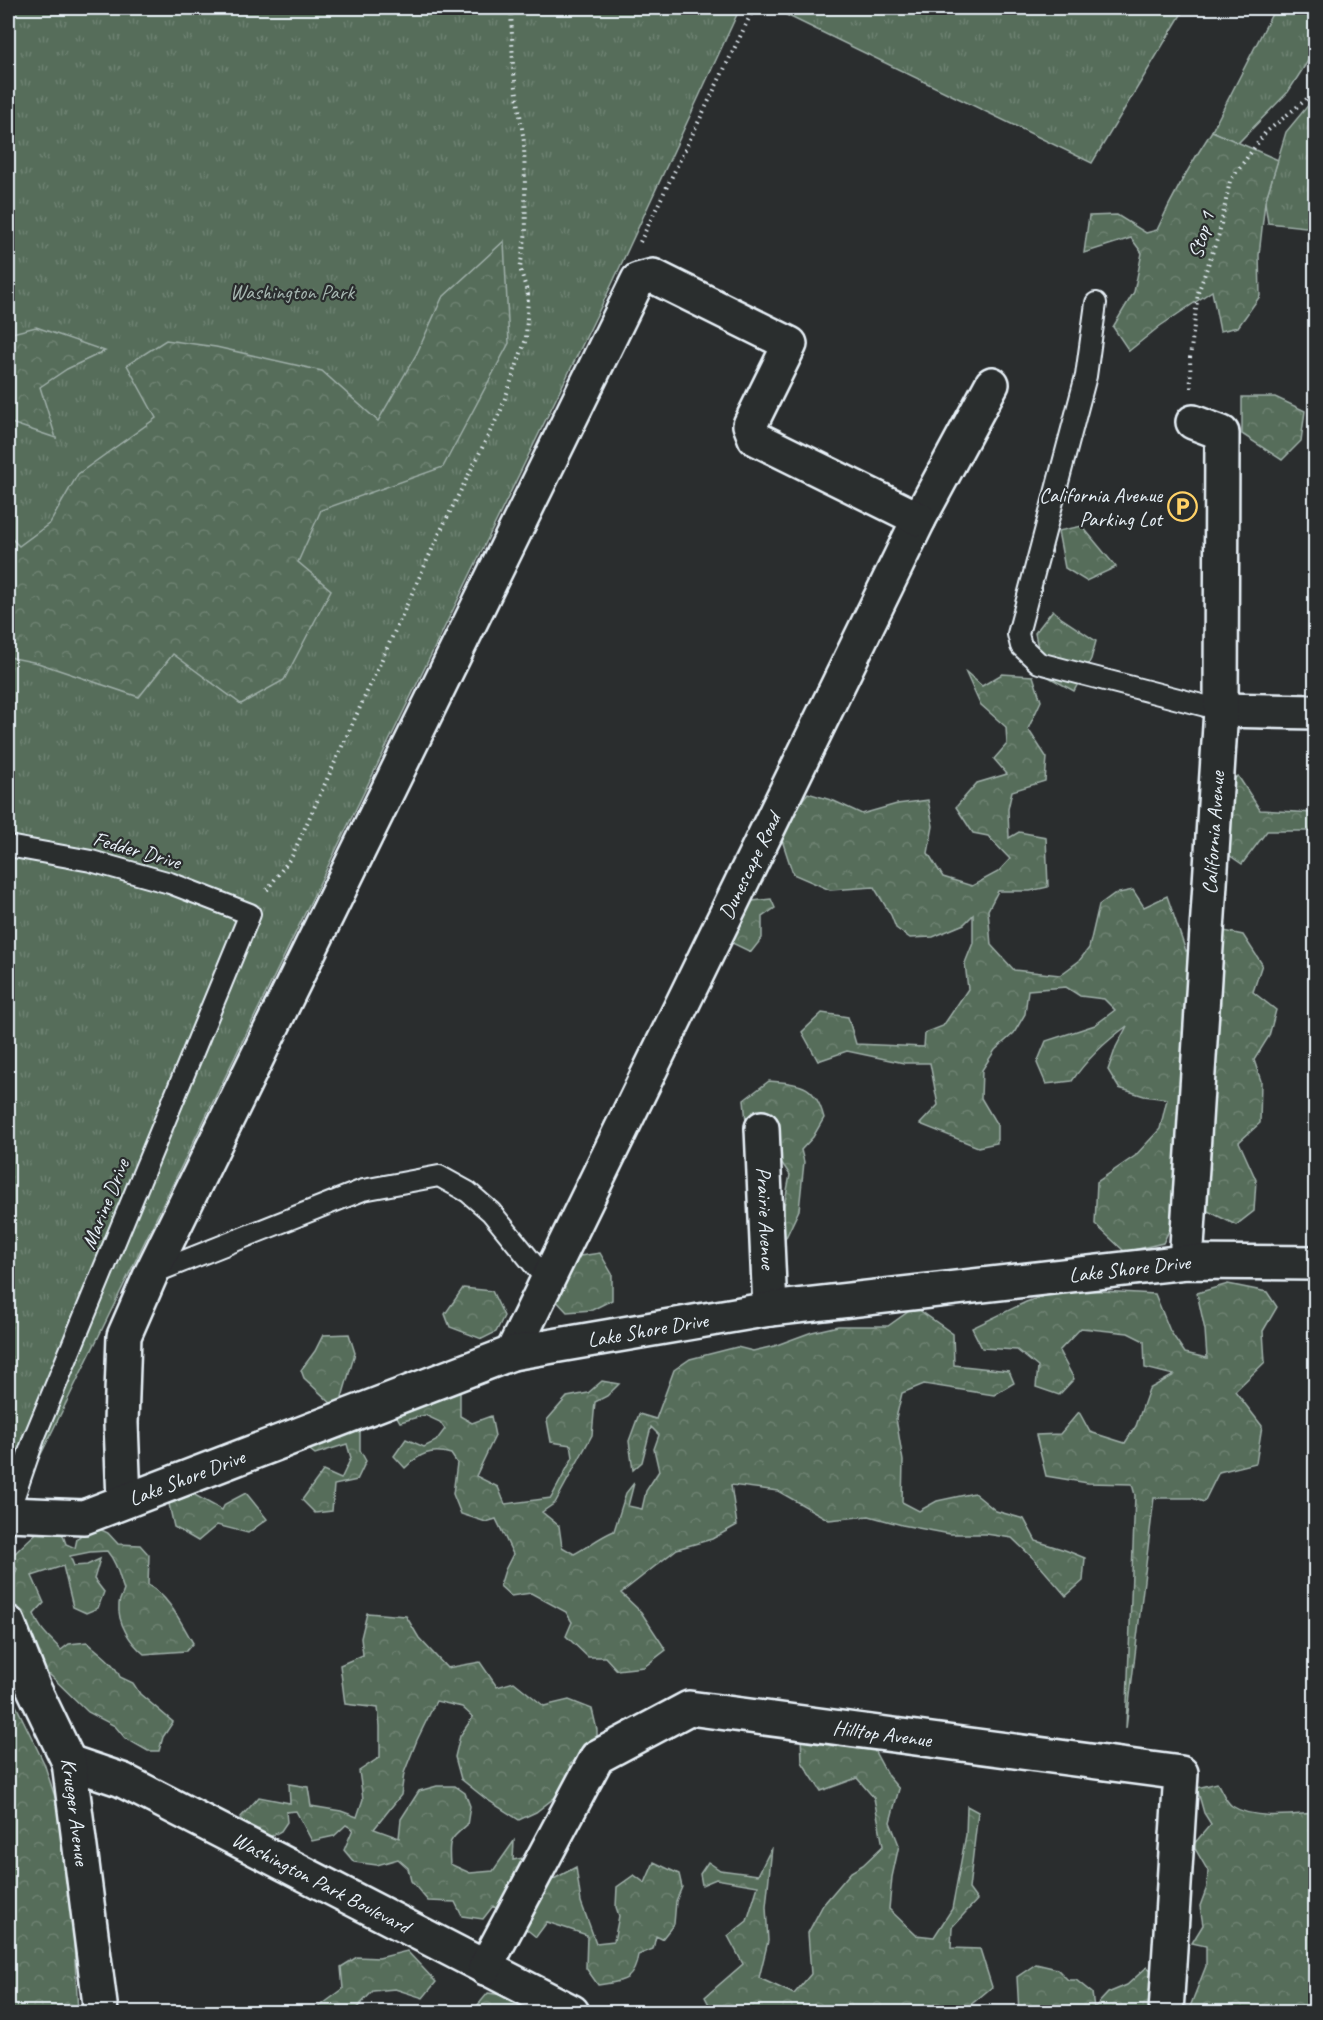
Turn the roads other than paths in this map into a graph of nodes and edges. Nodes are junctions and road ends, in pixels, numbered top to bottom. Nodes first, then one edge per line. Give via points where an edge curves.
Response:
1 (1096, 303) dead end
2 (992, 384) dead end
3 (1193, 422) road end
4 (919, 519) junction
5 (1221, 710) junction
6 (1316, 712) edge
7 (8, 846) edge
8 (250, 914) joint
9 (762, 1128) dead end
10 (1186, 1262) junction
11 (1316, 1263) edge
12 (151, 1274) junction
13 (548, 1282) junction
14 (770, 1309) junction
15 (512, 1353) junction
16 (124, 1502) junction
17 (8, 1514) edge
18 (8, 1623) edge
19 (69, 1762) junction
20 (485, 1968) junction
21 (101, 2013) edge
22 (572, 2013) edge
23 (1166, 2013) edge

1 - 5 lane via 1086,376 1018,634 1021,646 1039,663
2 - 4 street, Dunescape Road
3 - 5 street, California Avenue via 1222,433
4 - 12 street via 755,438 750,425 790,344 653,276 639,280
4 - 13 street, Dunescape Road
5 - 6 street
5 - 10 street, California Avenue
7 - 8 lane, Fedder Drive via 91,861 170,883
8 - 17 lane, Marine Drive via 34,1438
9 - 14 street, Prairie Avenue
10 - 11 street, Lake Shore Drive
10 - 14 street, Lake Shore Drive
12 - 13 lane via 363,1190 439,1176 468,1192 490,1212
12 - 16 street via 124,1336
13 - 15 street, Dunescape Road
14 - 15 street, Lake Shore Drive
15 - 16 street, Lake Shore Drive
16 - 17 street, Lake Shore Drive via 84,1517
18 - 19 street, Krueger Avenue
19 - 20 street, Washington Park Boulevard via 122,1780
19 - 21 street, Krueger Avenue
20 - 22 street, Washington Park Boulevard
20 - 23 street, Hilltop Avenue via 597,1757 689,1707 1181,1773

